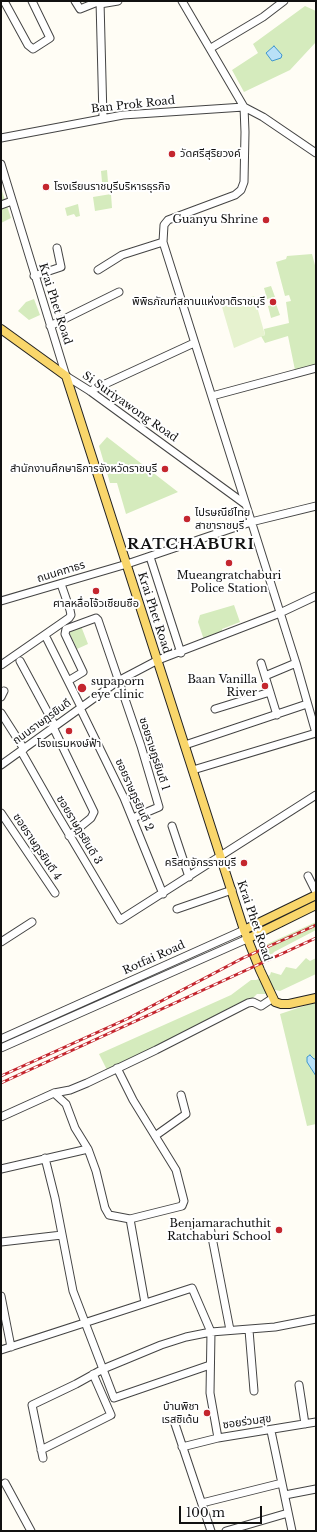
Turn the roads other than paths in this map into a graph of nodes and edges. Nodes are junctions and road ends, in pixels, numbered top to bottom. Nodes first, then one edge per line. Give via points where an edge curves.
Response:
1 (4, 1) edge
2 (32, 1) edge
3 (75, 1) edge
4 (118, 1) edge
5 (182, 1) edge
6 (284, 1) edge
7 (100, 2) edge
8 (211, 48) junction
9 (244, 107) junction
10 (103, 118) junction
11 (1, 138) edge
12 (316, 152) edge
13 (1, 164) edge
14 (12, 201) junction
15 (1, 205) edge
16 (163, 242) junction
17 (57, 248) dead end
18 (98, 270) dead end
19 (34, 276) junction
20 (119, 292) dead end
21 (50, 326) junction
22 (1, 329) edge
23 (194, 343) junction
24 (316, 368) edge
25 (66, 376) junction
26 (90, 391) junction
27 (212, 396) junction
28 (245, 504) junction
29 (316, 506) edge
30 (251, 522) junction
31 (150, 557) junction
32 (127, 564) junction
33 (61, 584) junction
34 (316, 596) edge
35 (1, 602) edge
36 (280, 613) junction
37 (47, 639) dead end
38 (181, 653) junction
39 (158, 660) junction
40 (20, 661) dead end
41 (261, 663) dead end
42 (296, 663) junction
43 (1, 665) edge
44 (264, 676) junction
45 (68, 681) junction
46 (118, 681) junction
47 (270, 692) junction
48 (307, 704) junction
49 (80, 708) junction
50 (215, 709) dead end
51 (1, 713) edge
52 (277, 715) junction
53 (314, 720) edge
54 (54, 726) junction
55 (316, 733) edge
56 (185, 745) junction
57 (23, 750) junction
58 (1, 765) edge
59 (193, 770) junction
60 (316, 795) edge
61 (1, 812) edge
62 (133, 818) junction
63 (172, 826) dead end
64 (69, 836) junction
65 (221, 856) junction
66 (308, 876) dead end
67 (189, 877) junction
68 (232, 890) junction
69 (316, 892) edge
70 (54, 893) dead end
71 (163, 894) junction
72 (316, 895) edge
73 (316, 905) edge
74 (177, 909) dead end
75 (32, 922) dead end
76 (244, 930) junction
77 (247, 939) junction
78 (1, 942) edge
79 (272, 997) junction
80 (316, 998) edge
81 (1, 1039) edge
82 (1, 1048) edge
83 (117, 1068) junction
84 (54, 1093) junction
85 (182, 1095) dead end
86 (1, 1117) edge
87 (155, 1136) junction
88 (88, 1148) junction
89 (45, 1158) junction
90 (1, 1169) edge
91 (130, 1219) junction
92 (210, 1227) dead end
93 (62, 1235) junction
94 (1, 1242) edge
95 (1, 1296) edge
96 (145, 1303) junction
97 (316, 1319) edge
98 (84, 1323) junction
99 (3, 1325) edge
100 (230, 1330) junction
101 (250, 1330) junction
102 (211, 1332) junction
103 (12, 1347) junction
104 (1, 1350) edge
105 (210, 1365) junction
106 (103, 1369) junction
107 (93, 1374) junction
108 (299, 1385) dead end
109 (254, 1391) dead end
110 (316, 1422) edge
111 (175, 1424) dead end
112 (305, 1424) junction
113 (271, 1431) junction
114 (218, 1438) junction
115 (182, 1447) junction
116 (41, 1450) junction
117 (43, 1458) dead end
118 (5, 1483) dead end
119 (282, 1483) junction
120 (316, 1489) edge
121 (285, 1495) junction
122 (202, 1503) junction
123 (288, 1513) junction
124 (31, 1531) edge
125 (211, 1531) edge
126 (226, 1531) edge
127 (292, 1531) edge

1 - 2 street via 28,45 33,49 50,38
3 - 7 street via 80,9
4 - 7 street
5 - 8 street
6 - 8 street via 263,17
7 - 10 street
8 - 9 street
9 - 10 street, Ban Prok Road
9 - 12 street
9 - 16 street via 244,182 240,190 234,195 168,220 164,225
10 - 11 street, Ban Prok Road
13 - 14 street, Krai Phet Road
14 - 15 street
14 - 19 street, Krai Phet Road
16 - 18 street via 122,255
16 - 23 street
17 - 19 street via 61,267
19 - 21 street, Krai Phet Road
20 - 21 street
21 - 25 street, Krai Phet Road
22 - 25 main road, Si Suriyawong Road
23 - 26 street
23 - 27 street
24 - 27 street
25 - 26 street, Si Suriyawong Road
25 - 32 main road, Krai Phet Road
26 - 28 street, Si Suriyawong Road
27 - 28 street
28 - 30 street
29 - 30 street, ถนนคฑาธร
30 - 31 street, ถนนคฑาธร
30 - 36 street
31 - 32 street, ถนนคฑาธร
31 - 38 street
32 - 33 street, ถนนคฑาธร
32 - 39 main road, Krai Phet Road
33 - 35 street, ถนนคฑาธร
33 - 43 street via 70,610 69,618
34 - 36 street, ถนนราษฎรยินดี
36 - 38 street, ถนนราษฎรยินดี
36 - 42 street
37 - 45 street, ซอยราษฎรยินดี 2
38 - 39 street, ถนนราษฎรยินดี
39 - 46 street, ถนนราษฎรยินดี
39 - 56 main road, Krai Phet Road
40 - 54 street
41 - 44 street
42 - 44 street
42 - 48 street
44 - 47 street
45 - 46 street via 83,672 65,634 66,629 96,618
45 - 49 street, ซอยราษฎรยินดี 2
46 - 49 street, ถนนราษฎรยินดี
46 - 62 street, ซอยราษฎรยินดี 1 via 159,807
47 - 50 street
47 - 52 street
48 - 52 street
48 - 53 street
49 - 54 street, ถนนราษฎรยินดี
49 - 62 street, ซอยราษฎรยินดี 2
51 - 57 street, ซอยราษฎรยินดี 3
52 - 56 street
53 - 55 street
54 - 57 street, ถนนราษฎรยินดี
54 - 64 street via 94,812 92,818
55 - 59 street
56 - 59 main road, Krai Phet Road
57 - 58 street, ถนนราษฎรยินดี
57 - 64 street, ซอยราษฎรยินดี 3
59 - 65 main road, Krai Phet Road
60 - 65 street
61 - 70 street, ซอยราษฎรยินดี 4
62 - 71 street, ซอยราษฎรยินดี 2
63 - 67 street
64 - 71 street, ซอยราษฎรยินดี 3 via 120,920
65 - 67 street
65 - 68 main road, Krai Phet Road
66 - 69 street
67 - 71 street
68 - 74 street
68 - 76 main road, Krai Phet Road
72 - 76 main road, Rotfai Road
73 - 77 main road, Rotfai Road
75 - 78 street
76 - 77 main road, Krai Phet Road
76 - 81 street, Rotfai Road
77 - 79 main road, Krai Phet Road
77 - 82 street, Rotfai Road
79 - 80 main road via 281,1004
79 - 83 street via 261,1006 253,1002 248,1003
83 - 84 street via 70,1090
83 - 87 street
84 - 86 street
84 - 88 street via 66,1104
85 - 87 street via 186,1114
87 - 91 street via 176,1170 184,1201 182,1206
88 - 89 street
88 - 91 street via 105,1208 109,1214
89 - 90 street
89 - 93 street
91 - 96 street
92 - 100 street
93 - 94 street
93 - 98 street via 73,1291
95 - 99 street
96 - 98 street
96 - 102 street via 192,1288
97 - 101 street
98 - 103 street
98 - 106 street
99 - 103 street
100 - 101 street
100 - 102 street
101 - 109 street
102 - 105 street
102 - 106 street via 160,1345
103 - 104 street
105 - 106 street via 114,1398
105 - 114 street via 210,1393
106 - 107 street
107 - 116 street via 32,1405
107 - 116 street via 111,1415
108 - 112 street
110 - 112 street, ซอยร่วมสุข
111 - 115 street
112 - 113 street, ซอยร่วมสุข
113 - 114 street, ซอยร่วมสุข
113 - 119 street
114 - 115 street, ซอยร่วมสุข
115 - 122 street
116 - 117 street
118 - 124 street
119 - 121 street
119 - 122 street
120 - 121 street
121 - 123 street
122 - 125 street
123 - 126 street
123 - 127 street

